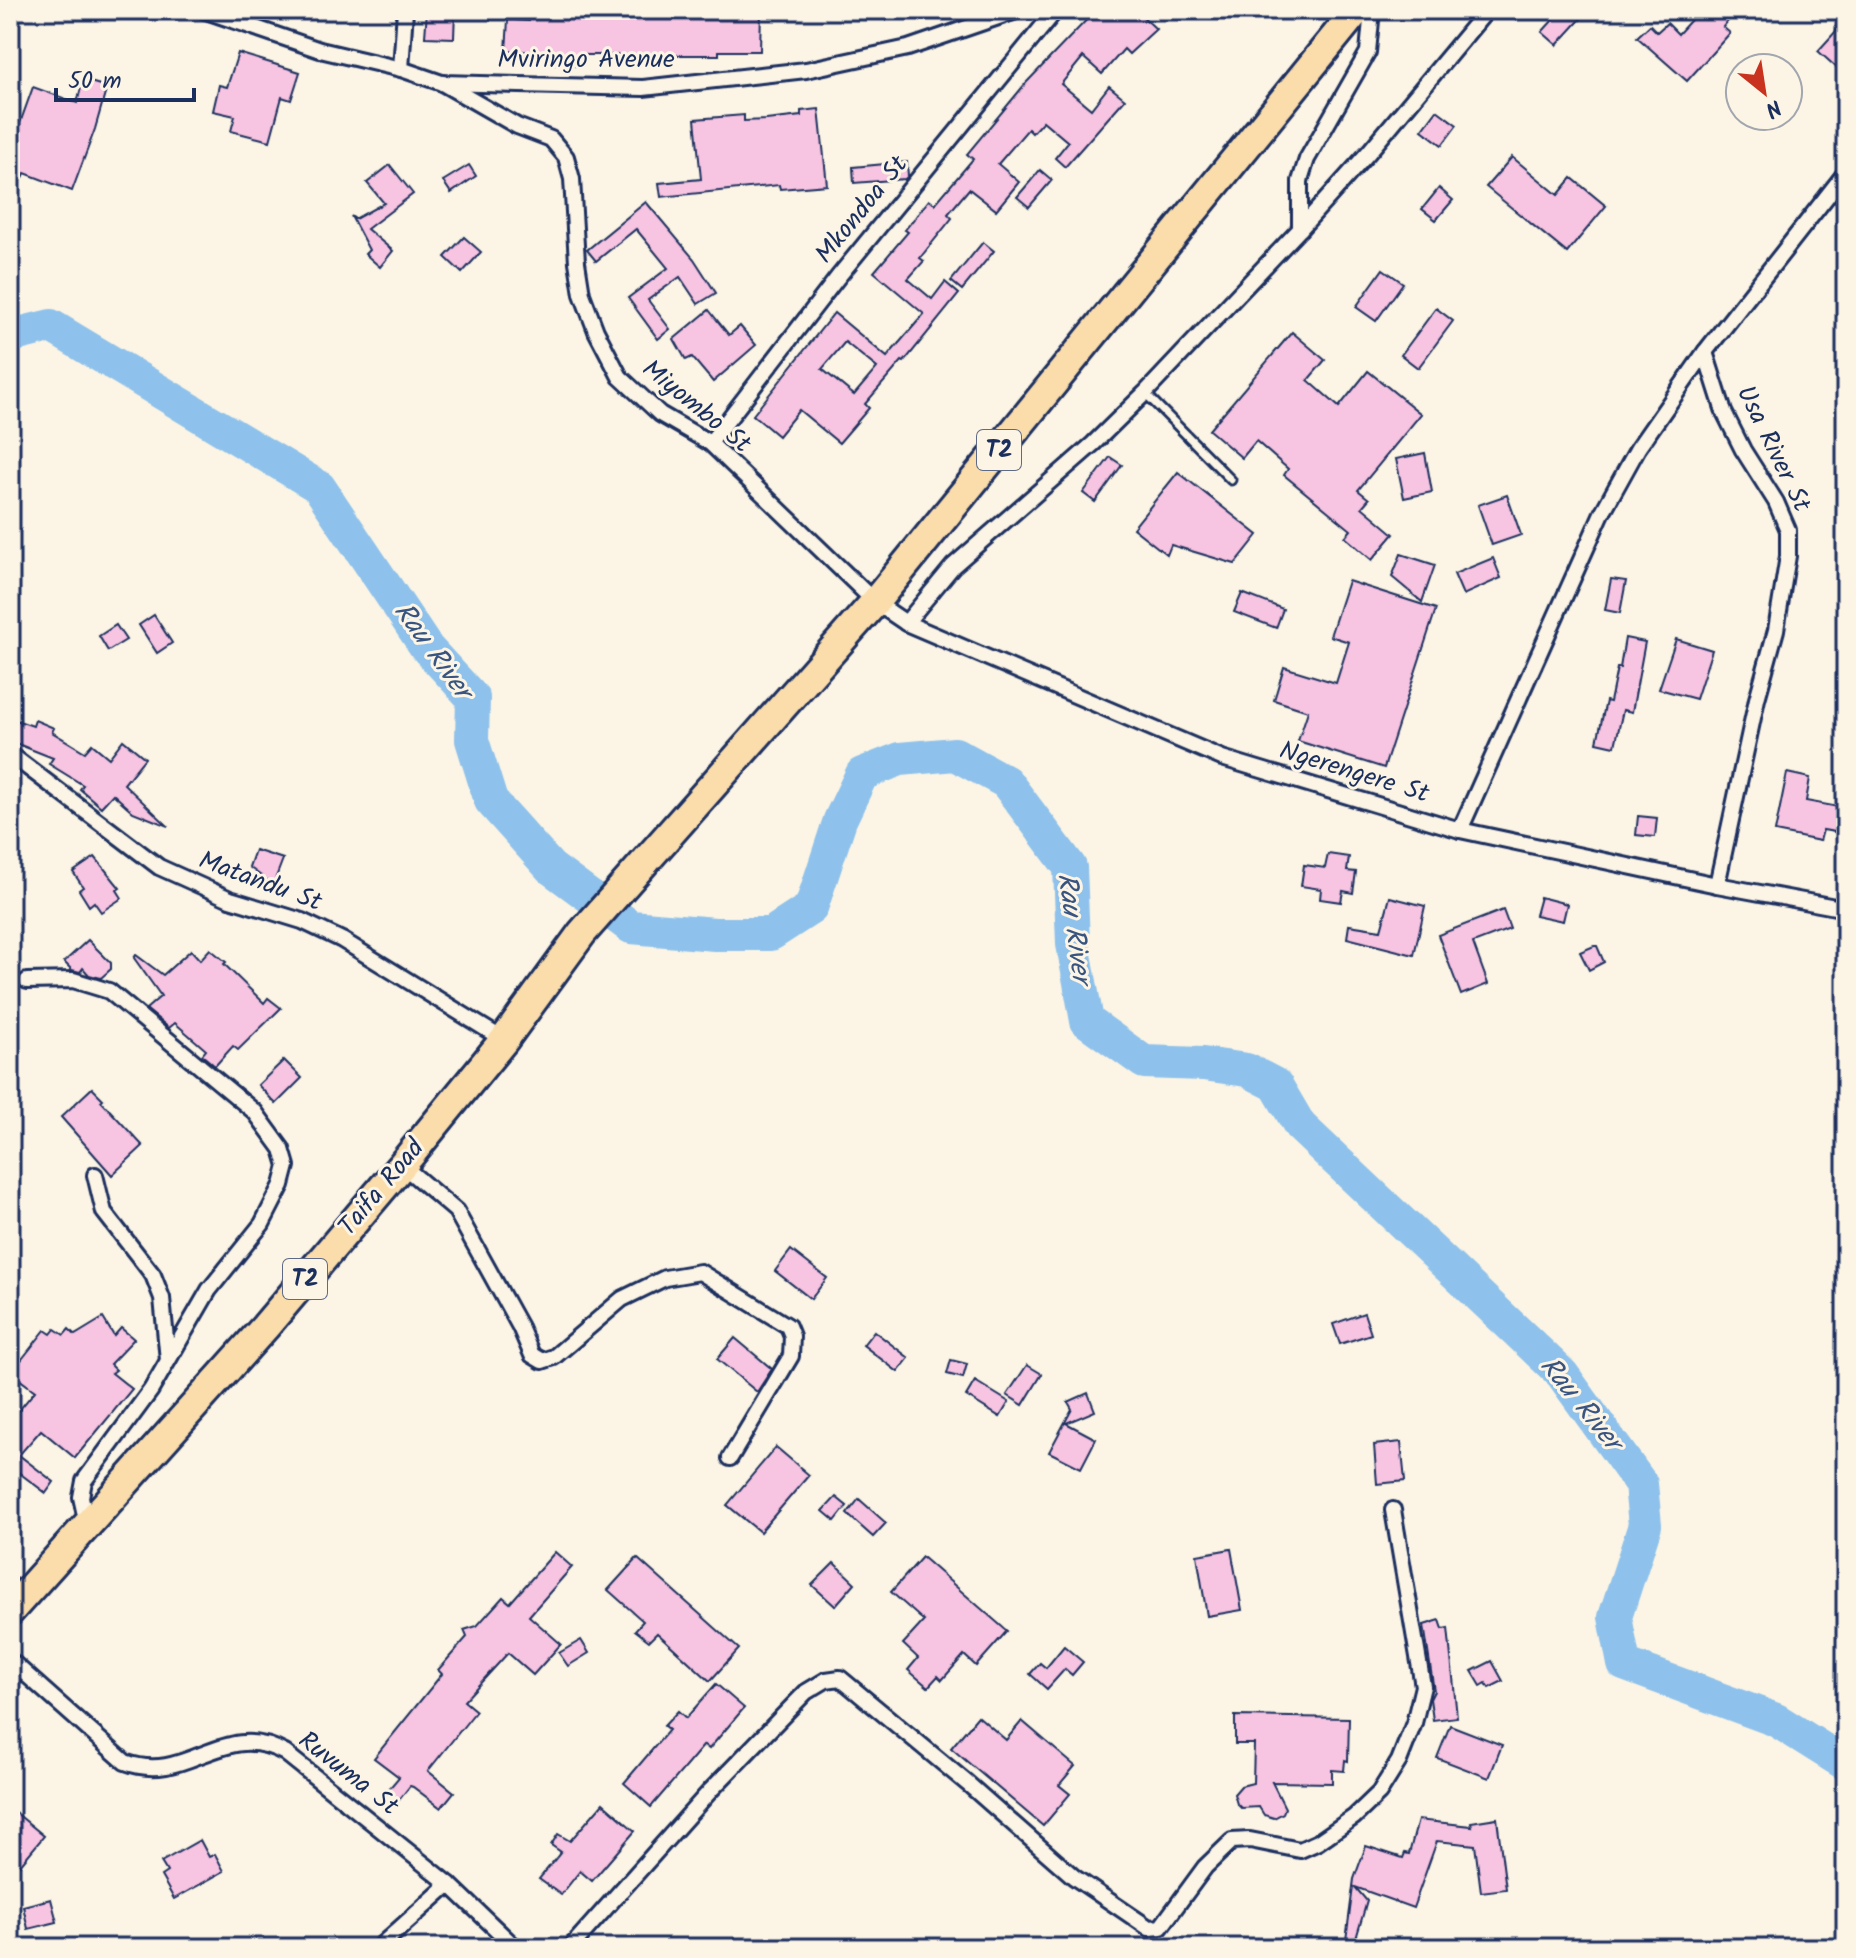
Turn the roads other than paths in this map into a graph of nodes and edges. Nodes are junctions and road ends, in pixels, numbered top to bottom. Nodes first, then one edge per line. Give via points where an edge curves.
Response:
1 (203, 10) edge
2 (405, 10) edge
3 (1019, 10) edge
4 (1056, 10) edge
5 (1357, 10) edge
6 (1372, 10) edge
7 (1487, 10) edge
8 (246, 17) edge
9 (401, 69) junction
10 (442, 83) junction
11 (1846, 172) edge
12 (1300, 229) junction
13 (1705, 352) junction
14 (1145, 393) junction
15 (710, 443) junction
16 (1231, 480) dead end
17 (875, 602) junction
18 (906, 623) junction
19 (10, 754) edge
20 (1460, 830) junction
21 (1717, 885) junction
22 (1846, 909) edge
23 (27, 981) dead end
24 (504, 1040) junction
25 (402, 1165) junction
26 (95, 1175) dead end
27 (168, 1361) junction
28 (730, 1458) dead end
29 (1393, 1510) dead end
30 (87, 1524) junction
31 (10, 1611) edge
32 (10, 1660) edge
33 (449, 1884) junction
34 (378, 1948) edge
35 (516, 1948) edge
36 (570, 1948) edge

1 - 8 street, Mviringo Avenue
2 - 9 street
3 - 10 street, Mviringo Avenue via 908,48 806,70 643,88
4 - 15 street, Mkondoa St
5 - 17 highway, T2
6 - 12 street via 1368,52 1307,159 1300,181
7 - 12 street
8 - 9 street, Mviringo Avenue via 320,50
9 - 10 street, Mviringo Avenue
10 - 15 street, Miyombo St via 551,139 566,157 582,294 596,331 620,377 660,414
11 - 13 street
12 - 14 street
13 - 20 street via 1638,448 1602,513
13 - 21 street, Usa River St via 1724,412 1788,530 1776,630
14 - 16 lane
14 - 18 street via 953,566
15 - 17 street, Miyombo St
17 - 18 street, Ngerengere St
17 - 24 highway, Taifa Road / T2 via 582,933
18 - 20 street, Ngerengere St via 1222,758
19 - 24 street, Matandu St via 159,867 342,940
20 - 21 street, Ngerengere St
21 - 22 street, Ngerengere St
23 - 27 street via 73,980 109,991 255,1112 282,1149 287,1166 282,1185 262,1224 209,1290
24 - 25 highway, Taifa Road / T2
25 - 28 street via 456,1211 532,1355 542,1361 554,1357 622,1299 665,1278 700,1272 788,1326 791,1356
25 - 30 highway, Taifa Road / T2
26 - 27 street via 104,1212 153,1275 166,1316
27 - 30 street via 84,1481 81,1497
29 - 36 street via 1423,1686 1399,1761 1379,1793 1318,1842 1300,1850 1232,1841 1205,1867 1161,1927 1149,1928 1074,1877 840,1678 806,1692
30 - 31 highway, Taifa Road / T2
32 - 33 street, Ruvuma St via 125,1762 140,1768 176,1765 246,1741 267,1743
33 - 34 street
33 - 35 street, Ruvuma St

